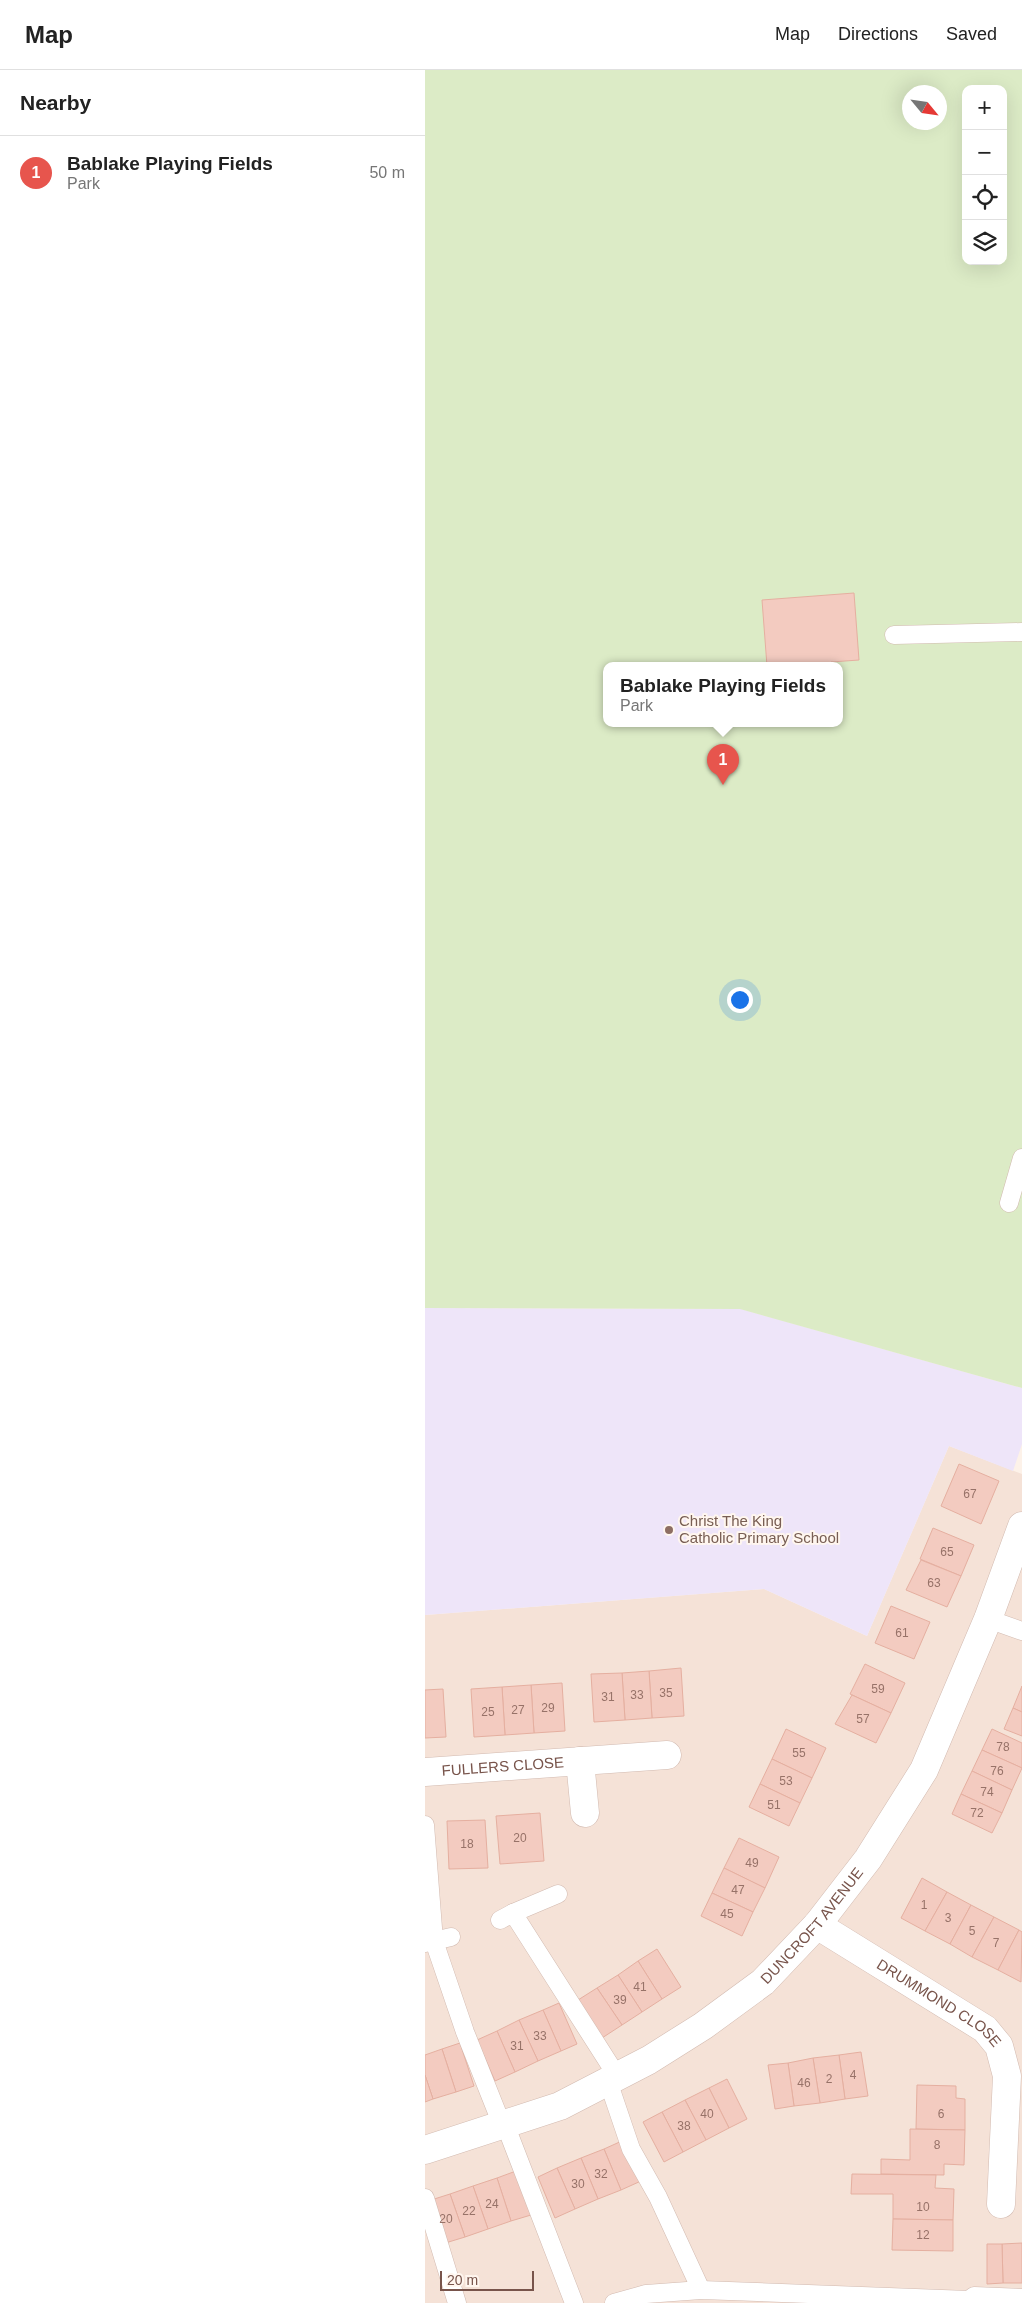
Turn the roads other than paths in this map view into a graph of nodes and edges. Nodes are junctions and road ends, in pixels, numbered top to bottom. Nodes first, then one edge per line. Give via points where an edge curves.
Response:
1 (1022, 632) edge
2 (894, 635) dead end
3 (1022, 1158) edge
4 (1009, 1203) dead end
5 (1022, 1526) edge
6 (989, 1619) junction
7 (1022, 1631) edge
8 (667, 1755) dead end
9 (580, 1761) junction
10 (425, 1772) edge
11 (585, 1813) dead end
12 (425, 1825) edge
13 (558, 1894) dead end
14 (817, 1925) junction
15 (451, 1936) dead end
16 (429, 1942) edge
17 (612, 2079) junction
18 (503, 2125) junction
19 (425, 2150) edge
20 (425, 2198) edge
21 (1001, 2204) dead end
22 (701, 2290) junction
23 (1022, 2298) edge
24 (969, 2302) edge
25 (457, 2303) edge
26 (574, 2303) edge
27 (614, 2303) edge

1 - 2 lane
3 - 4 lane
5 - 6 street, DUNCROFT AVENUE
6 - 7 lane
6 - 14 street, DUNCROFT AVENUE via 924,1770 868,1858
8 - 9 street, FULLERS CLOSE
9 - 10 street, FULLERS CLOSE
9 - 11 street, FULLERS CLOSE
12 - 16 lane
13 - 17 lane via 506,1916
14 - 17 street, DUNCROFT AVENUE via 763,1982 703,2026
14 - 21 street, DRUMMOND CLOSE via 985,2029 999,2046 1007,2076
15 - 16 lane
16 - 18 lane
17 - 18 street, DUNCROFT AVENUE via 560,2106
17 - 22 lane via 631,2150 658,2196
18 - 19 street, DUNCROFT AVENUE
18 - 26 lane
20 - 25 lane
22 - 24 lane
22 - 27 lane via 646,2294
23 - 24 lane via 974,2296

